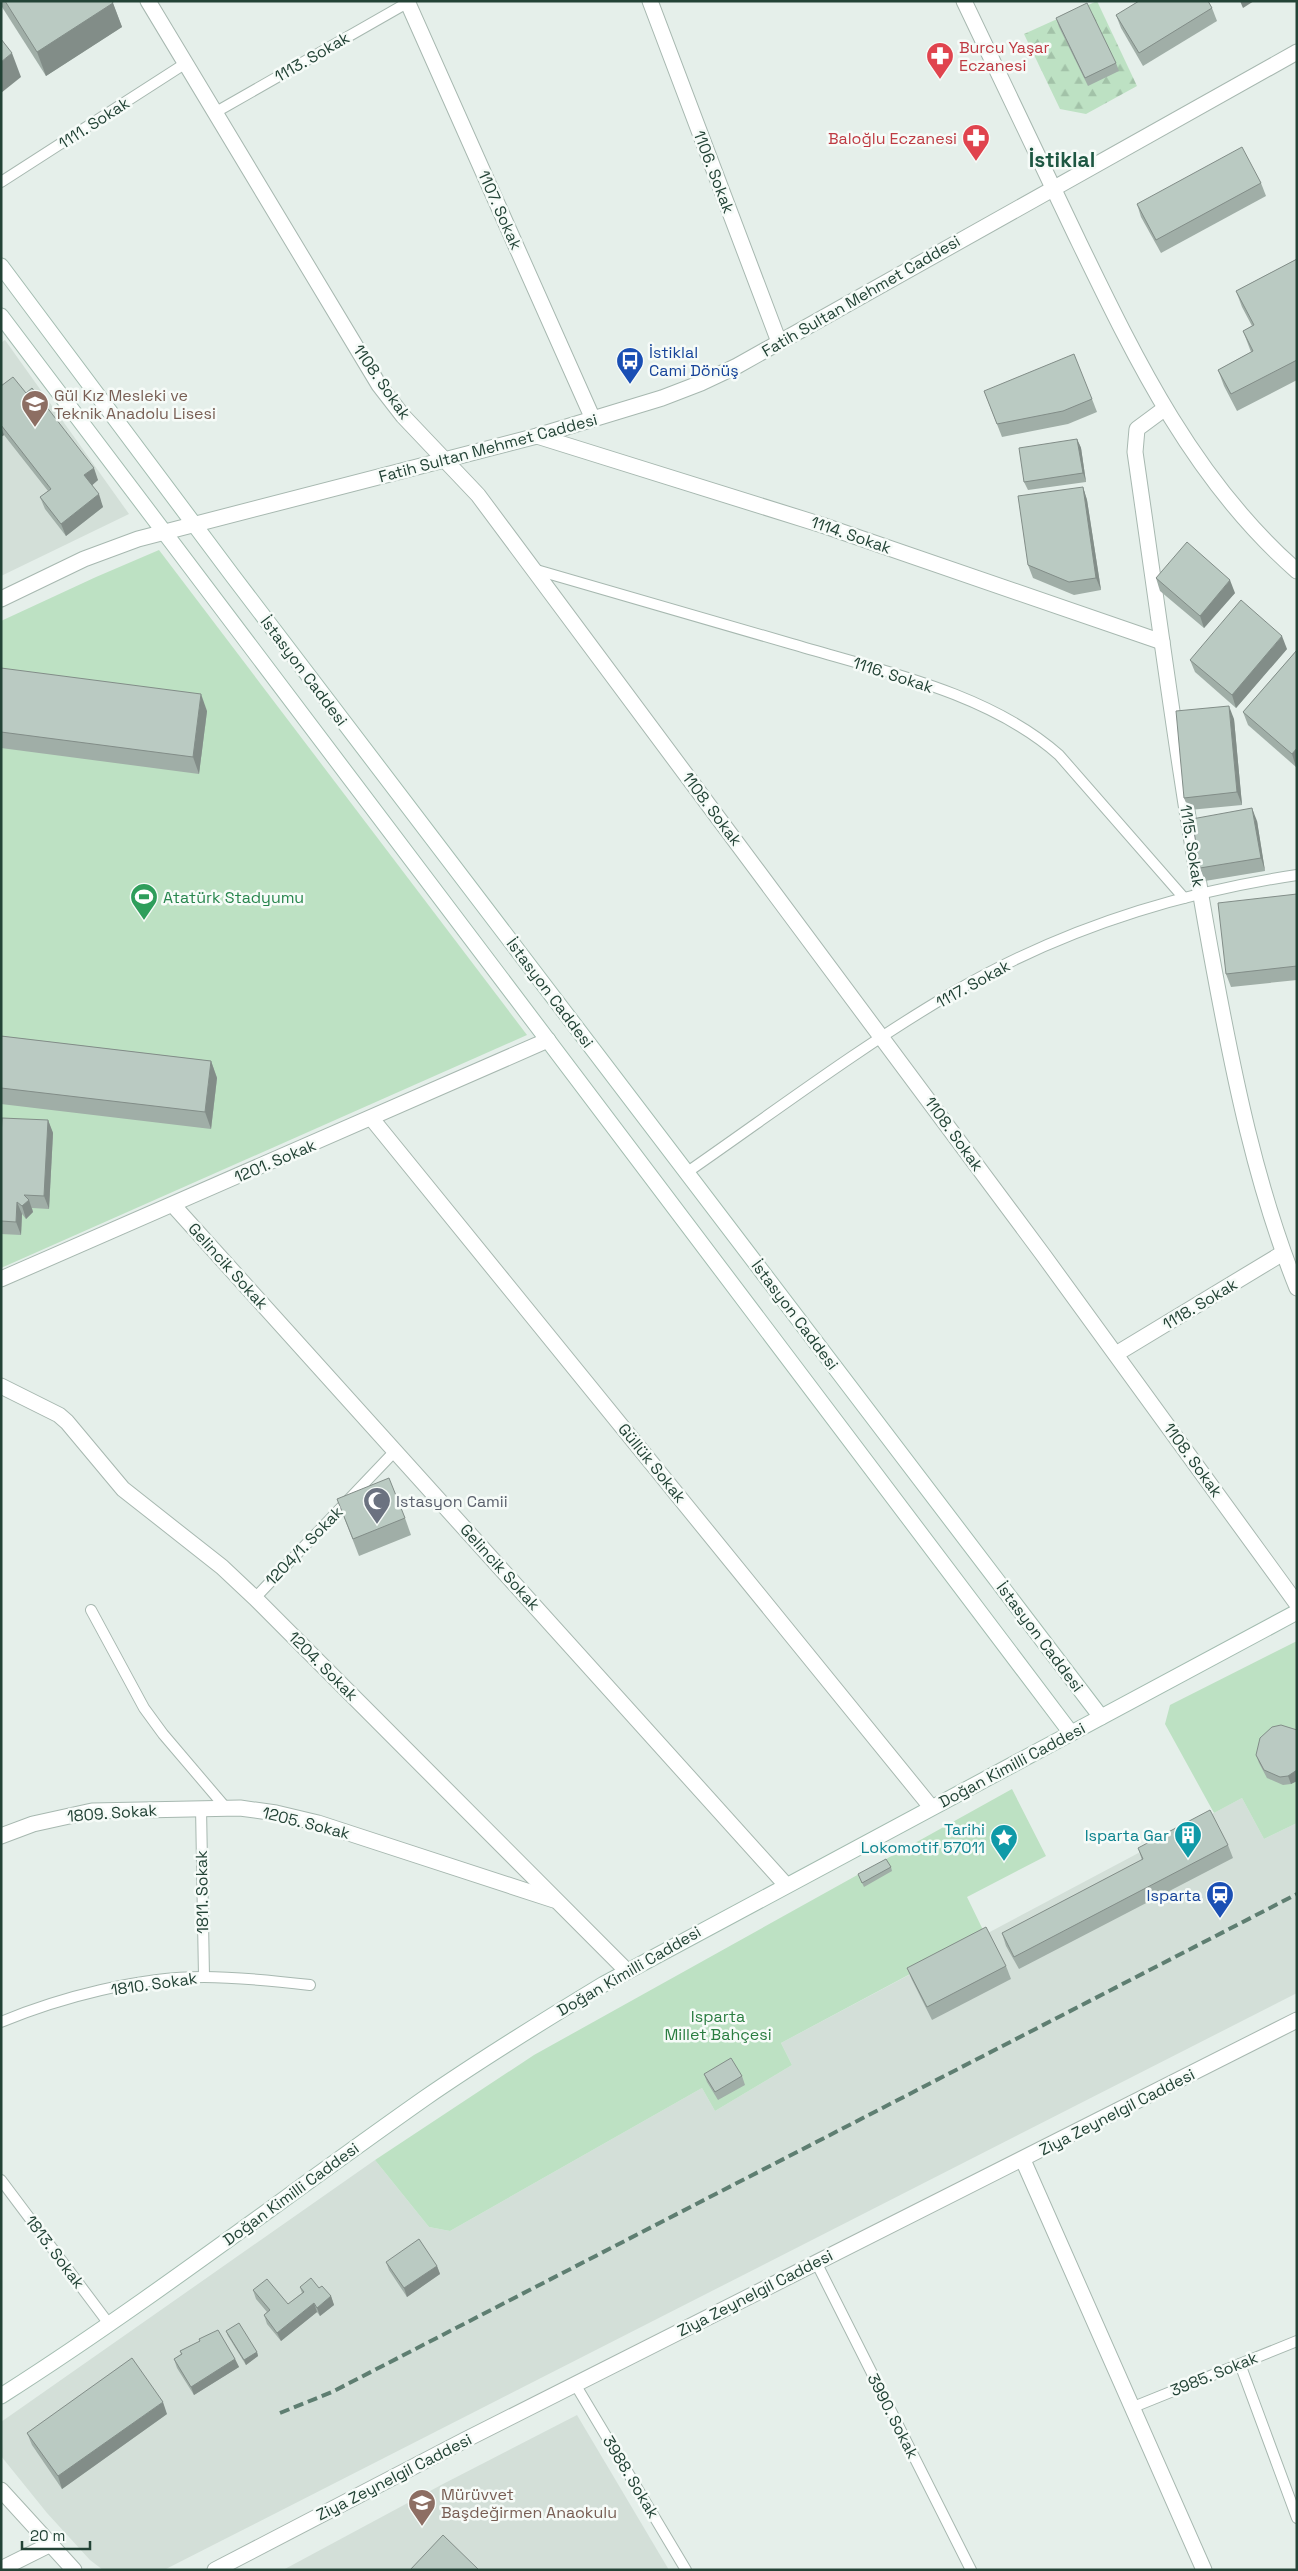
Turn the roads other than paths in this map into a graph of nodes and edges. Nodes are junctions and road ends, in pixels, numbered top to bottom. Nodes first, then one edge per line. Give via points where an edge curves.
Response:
1 (148, 1) edge
2 (650, 1) edge
3 (964, 1) edge
4 (407, 2) edge
5 (1297, 52) edge
6 (186, 63) junction
7 (216, 112) junction
8 (1, 182) edge
9 (1053, 187) junction
10 (1, 266) edge
11 (1, 316) edge
12 (779, 342) junction
13 (1164, 409) junction
14 (593, 419) junction
15 (537, 436) junction
16 (447, 460) junction
17 (194, 525) junction
18 (163, 532) junction
19 (533, 569) junction
20 (1297, 571) edge
21 (1, 599) edge
22 (1162, 642) junction
23 (1297, 875) edge
24 (1200, 893) junction
25 (1184, 898) junction
26 (882, 1037) junction
27 (548, 1040) junction
28 (372, 1118) junction
29 (686, 1173) junction
30 (173, 1205) junction
31 (1283, 1254) junction
32 (1, 1279) edge
33 (1297, 1288) edge
34 (1116, 1354) junction
35 (1, 1386) edge
36 (395, 1451) junction
37 (255, 1598) junction
38 (1297, 1604) edge
39 (91, 1610) dead end
40 (1297, 1612) edge
41 (1101, 1717) junction
42 (1071, 1733) junction
43 (201, 1807) junction
44 (932, 1807) junction
45 (226, 1808) junction
46 (1, 1836) edge
47 (786, 1885) junction
48 (557, 1901) junction
49 (627, 1970) junction
50 (204, 1977) junction
51 (310, 1985) dead end
52 (1297, 2020) edge
53 (1, 2022) edge
54 (1022, 2160) junction
55 (1, 2180) edge
56 (816, 2262) junction
57 (109, 2324) junction
58 (1297, 2341) edge
59 (1240, 2364) junction
60 (575, 2384) junction
61 (1, 2396) edge
62 (1131, 2408) junction
63 (1, 2490) edge
64 (1297, 2518) edge
65 (50, 2544) junction
66 (1, 2570) edge
67 (74, 2570) edge
68 (215, 2570) edge
69 (686, 2570) edge
70 (971, 2570) edge
71 (1204, 2570) edge

1 - 6 street, 1108. Sokak
2 - 12 street, 1106. Sokak
3 - 9 street
4 - 7 lane, 1113. Sokak
4 - 14 street, 1107. Sokak
5 - 9 street, Fatih Sultan Mehmet Caddesi
6 - 7 street, 1108. Sokak
6 - 8 lane, 1111. Sokak
7 - 16 street, 1108. Sokak via 379,385 403,416
9 - 12 street, Fatih Sultan Mehmet Caddesi
9 - 13 street via 1116,320
10 - 17 street, İstasyon Caddesi
11 - 18 street, İstasyon Caddesi
12 - 14 street, Fatih Sultan Mehmet Caddesi via 701,384
13 - 20 street via 1210,478 1251,528
13 - 22 street, 1115. Sokak via 1137,429 1135,445
14 - 15 street, Fatih Sultan Mehmet Caddesi
15 - 16 street, Fatih Sultan Mehmet Caddesi
15 - 22 street, 1114. Sokak via 822,525
16 - 17 street, Fatih Sultan Mehmet Caddesi
16 - 19 street, 1108. Sokak via 478,495
17 - 18 street, Fatih Sultan Mehmet Caddesi
17 - 29 street, İstasyon Caddesi
18 - 21 street, Fatih Sultan Mehmet Caddesi via 84,559
18 - 27 street, İstasyon Caddesi
19 - 25 lane, 1116. Sokak via 876,669 949,693 1010,719 1058,755
19 - 26 street, 1108. Sokak
22 - 24 street, 1115. Sokak
23 - 24 lane, 1117. Sokak
24 - 25 lane, 1117. Sokak
24 - 31 street, 1115. Sokak via 1250,1141
25 - 26 lane, 1117. Sokak via 1082,931 1018,959 953,992
26 - 29 lane, 1117. Sokak
26 - 34 street, 1108. Sokak
27 - 28 street, 1201. Sokak
27 - 42 street, İstasyon Caddesi
28 - 30 street, 1201. Sokak
28 - 44 street, Güllük Sokak
29 - 41 street, İstasyon Caddesi
30 - 32 street, 1201. Sokak
30 - 36 street, Gelincik Sokak
31 - 33 street, 1115. Sokak
31 - 34 street, 1118. Sokak
34 - 38 street, 1108. Sokak
35 - 37 street, 1204. Sokak via 59,1415 123,1489
36 - 37 lane, 1204/1. Sokak
36 - 47 street, Gelincik Sokak
37 - 48 street, 1204. Sokak
39 - 45 lane via 144,1708
40 - 41 street, Doğan Kimilli Caddesi
41 - 42 street, Doğan Kimilli Caddesi
42 - 44 street, Doğan Kimilli Caddesi
43 - 45 street, 1809. Sokak
43 - 46 street, 1809. Sokak via 92,1811 34,1824
43 - 50 lane, 1811. Sokak
44 - 47 street, Doğan Kimilli Caddesi
45 - 48 street, 1205. Sokak via 276,1813 318,1823
47 - 49 street, Doğan Kimilli Caddesi
48 - 49 street, 1204. Sokak
49 - 57 street, Doğan Kimilli Caddesi via 517,2037 426,2098
50 - 51 lane, 1810. Sokak
50 - 53 lane, 1810. Sokak via 159,1980 115,1988
52 - 54 street, Ziya Zeynelgil Caddesi
54 - 56 street, Ziya Zeynelgil Caddesi
54 - 62 street
55 - 57 lane, 1813. Sokak
56 - 60 street, Ziya Zeynelgil Caddesi
56 - 70 lane, 3990. Sokak
57 - 61 street, Doğan Kimilli Caddesi
58 - 59 lane, 3985. Sokak
59 - 62 lane, 3985. Sokak
59 - 64 lane
60 - 68 street, Ziya Zeynelgil Caddesi
60 - 69 lane, 3988. Sokak
62 - 71 street
63 - 65 street
65 - 66 street
65 - 67 street

